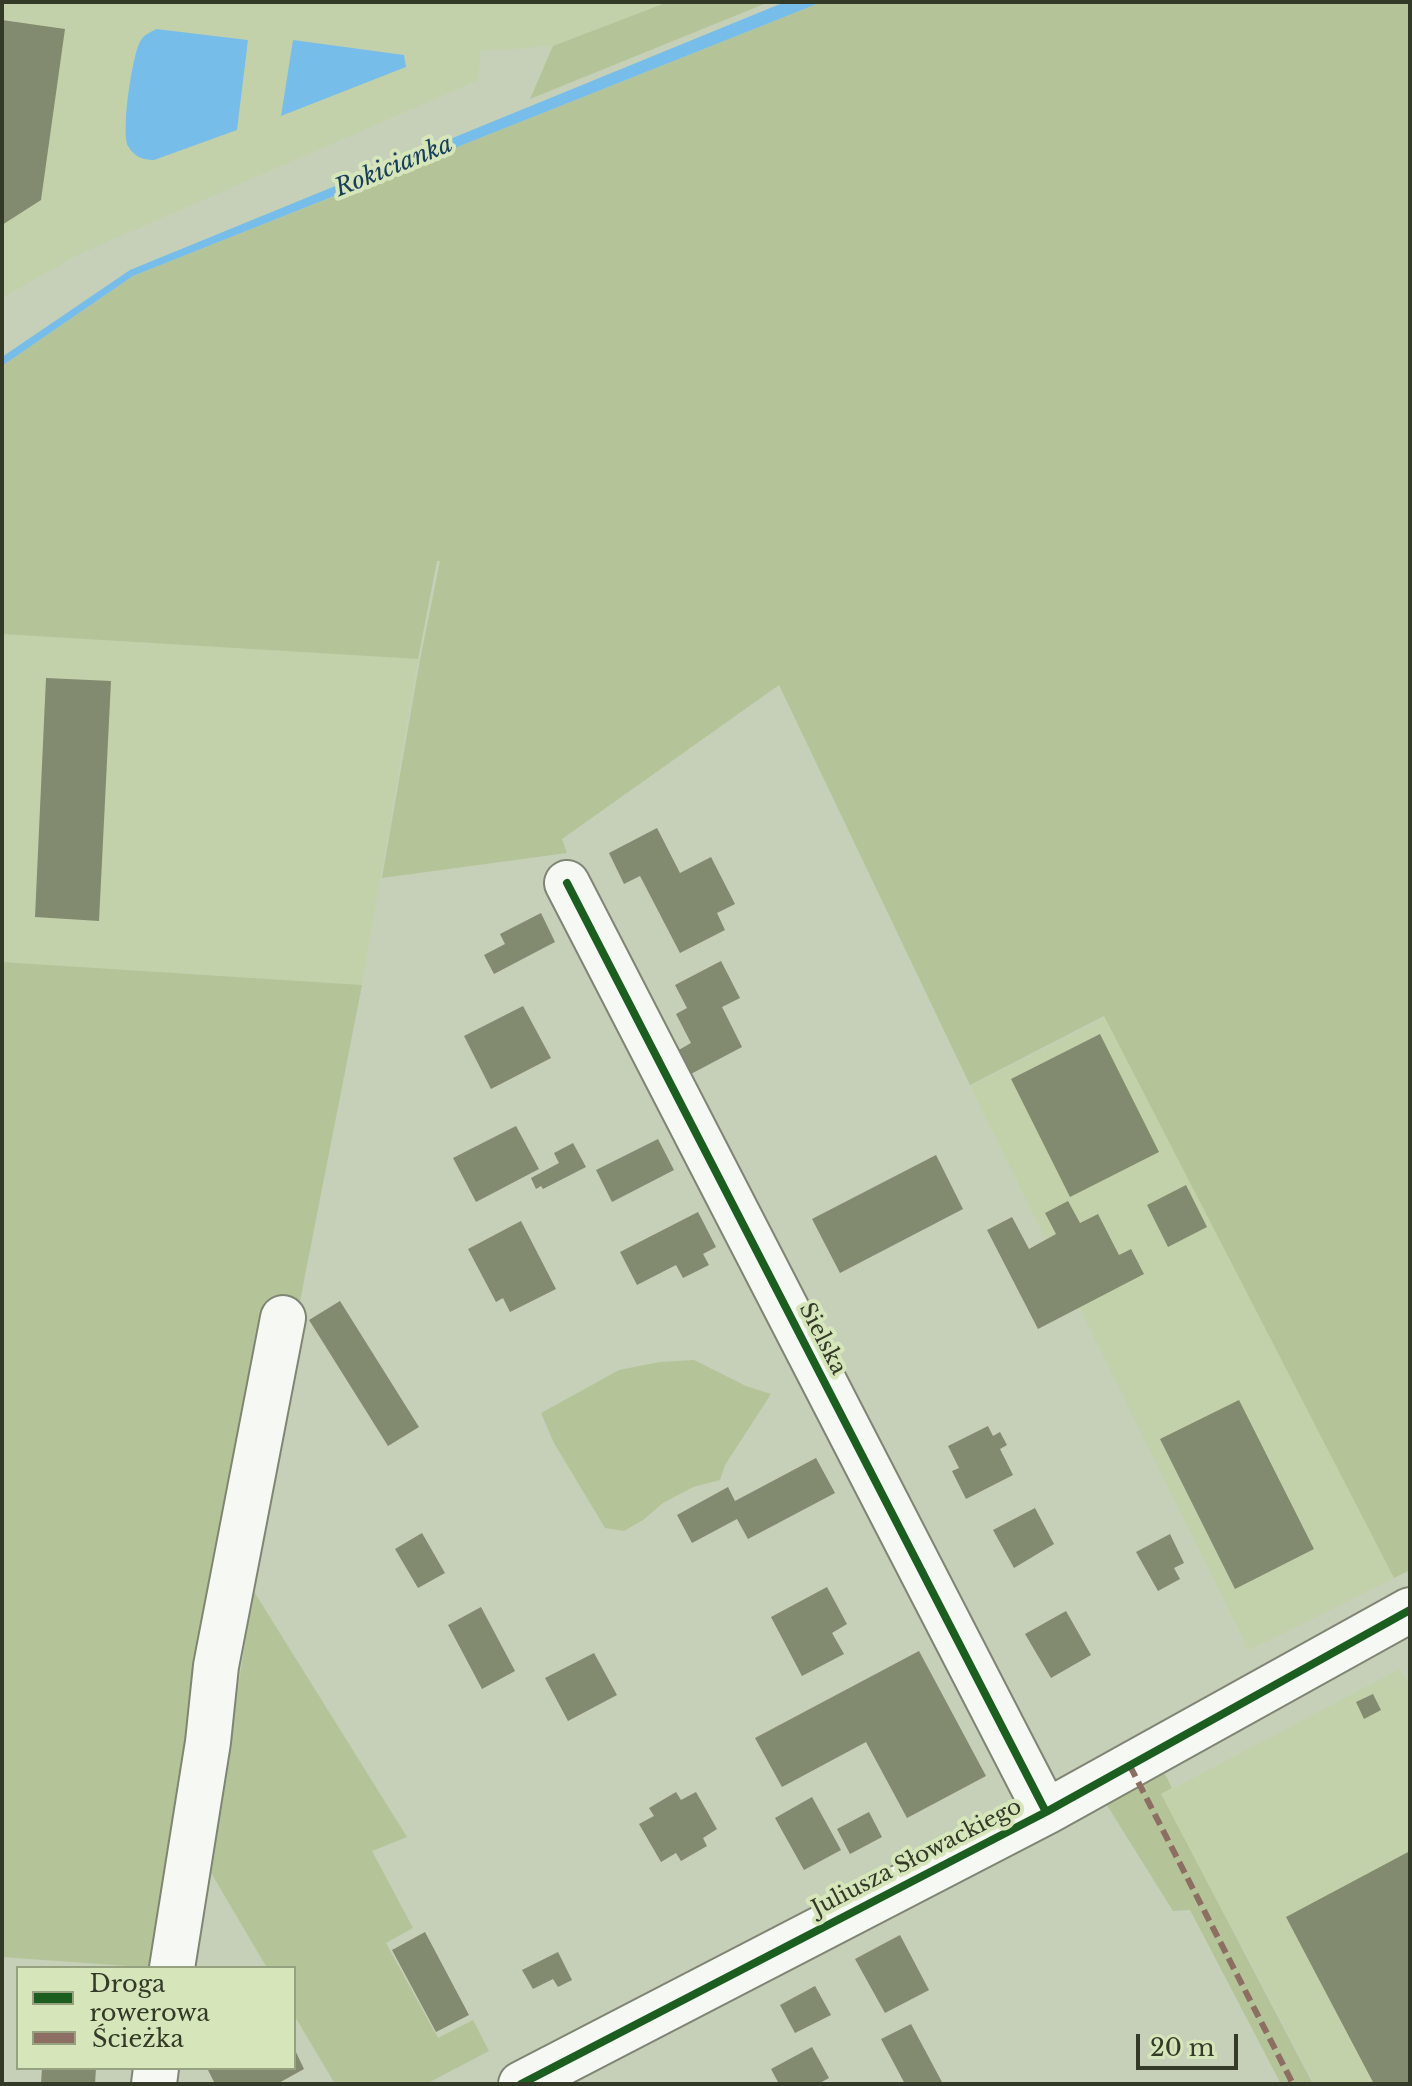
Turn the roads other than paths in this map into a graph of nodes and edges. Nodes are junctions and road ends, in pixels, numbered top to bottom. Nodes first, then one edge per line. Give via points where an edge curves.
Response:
1 (567, 883) dead end
2 (283, 1318) dead end
3 (1410, 1610) edge
4 (1046, 1812) junction
5 (172, 1966) edge
6 (521, 2084) edge

1 - 4 street, Sielska
2 - 5 street via 216,1666
3 - 4 street, Juliusza Słowackiego
4 - 6 street, Juliusza Słowackiego

